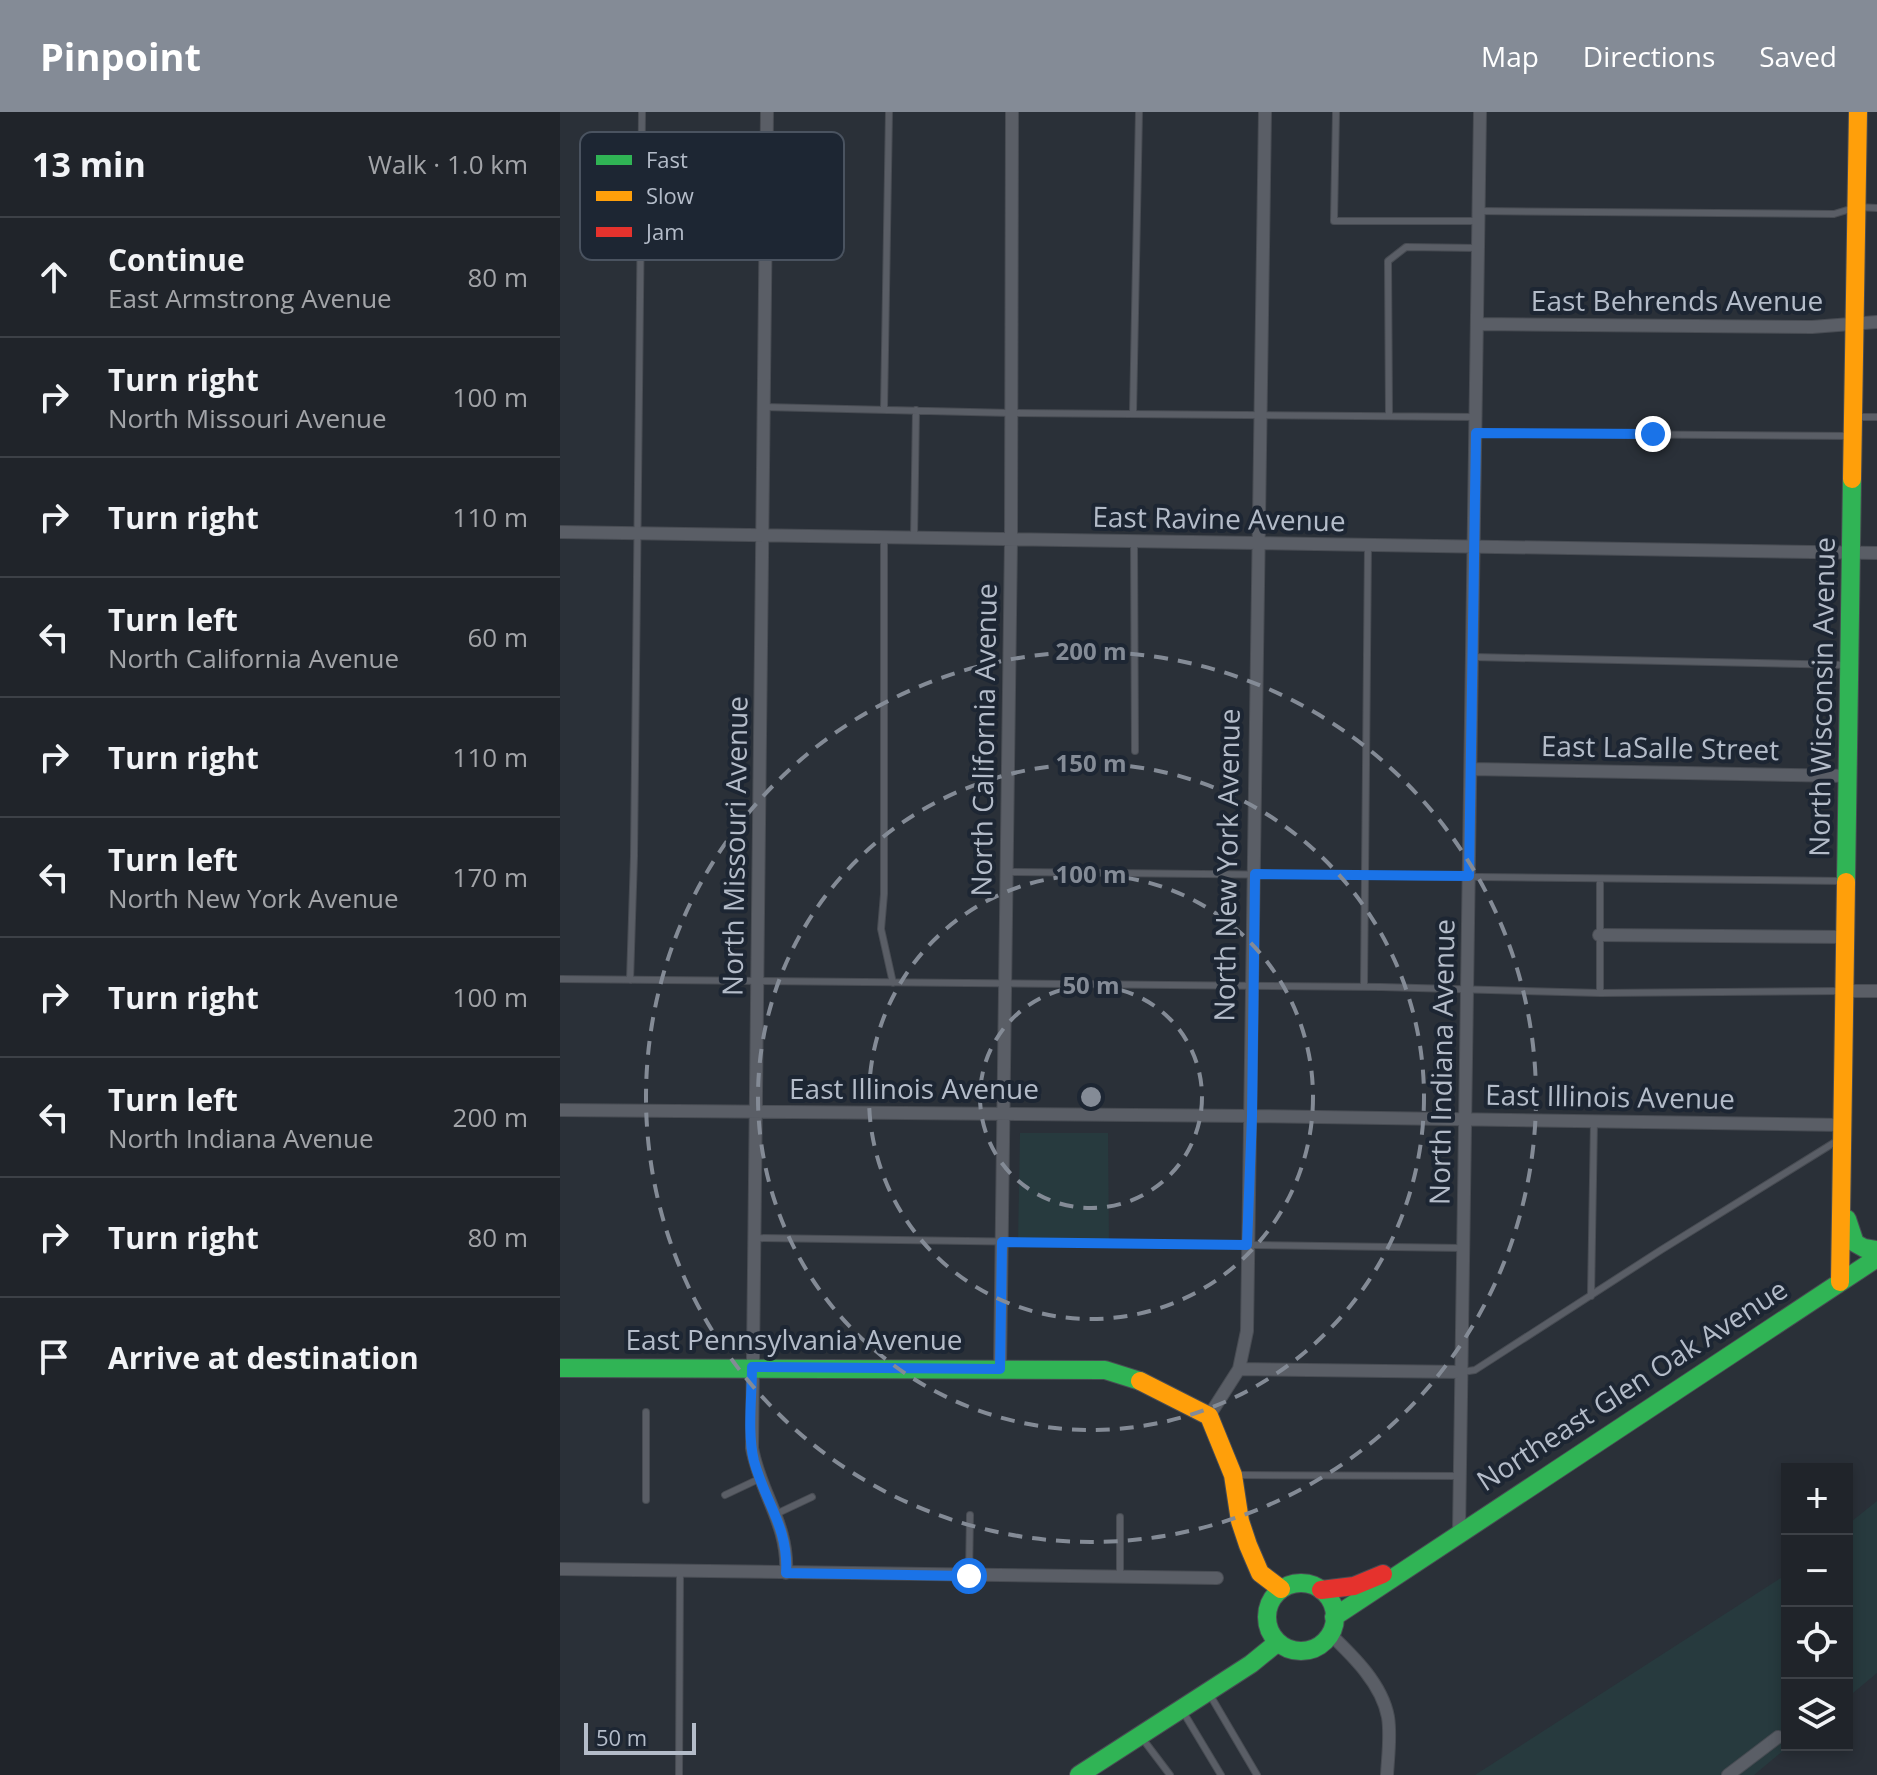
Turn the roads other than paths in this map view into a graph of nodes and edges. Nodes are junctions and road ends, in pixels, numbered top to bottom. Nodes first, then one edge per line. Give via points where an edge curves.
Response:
1 (642, 112) edge
2 (767, 112) edge
3 (889, 112) edge
4 (1012, 112) edge
5 (1139, 112) edge
6 (1265, 112) edge
7 (1336, 112) edge
8 (1480, 112) edge
9 (1858, 112) edge
10 (642, 132) edge
11 (767, 132) edge
12 (1857, 207) junction
13 (1877, 208) edge
14 (1478, 216) junction
15 (1478, 248) junction
16 (640, 260) edge
17 (765, 260) edge
18 (1877, 322) edge
19 (1477, 324) junction
20 (1855, 324) junction
21 (764, 407) junction
22 (884, 410) junction
23 (916, 410) junction
24 (1011, 413) junction
25 (1133, 414) junction
26 (1260, 415) junction
27 (1389, 416) junction
28 (1476, 417) junction
29 (1877, 417) edge
30 (1853, 426) junction
31 (1476, 433) junction
32 (560, 532) edge
33 (637, 533) junction
34 (762, 536) junction
35 (884, 538) junction
36 (914, 538) junction
37 (1011, 540) junction
38 (1134, 542) junction
39 (1258, 544) junction
40 (1368, 545) junction
41 (1474, 547) junction
42 (1852, 552) junction
43 (1877, 553) edge
44 (1473, 657) junction
45 (1850, 665) junction
46 (1135, 751) dead end
47 (1471, 769) junction
48 (1848, 776) junction
49 (1007, 872) junction
50 (1255, 874) junction
51 (1363, 875) junction
52 (1469, 876) junction
53 (1600, 879) junction
54 (1847, 881) junction
55 (1599, 935) junction
56 (1847, 937) junction
57 (560, 979) edge
58 (630, 980) junction
59 (758, 981) junction
60 (893, 983) junction
61 (1006, 983) junction
62 (1254, 987) junction
63 (1364, 987) junction
64 (1467, 989) junction
65 (1846, 991) junction
66 (1877, 991) edge
67 (1600, 993) junction
68 (560, 1110) edge
69 (756, 1112) junction
70 (1004, 1114) junction
71 (1252, 1116) junction
72 (1466, 1119) junction
73 (1594, 1121) junction
74 (1843, 1131) junction
75 (1842, 1179) junction
76 (754, 1238) junction
77 (1002, 1242) junction
78 (1247, 1245) junction
79 (1463, 1248) junction
80 (1877, 1250) edge
81 (1877, 1258) edge
82 (1840, 1282) junction
83 (1591, 1296) junction
84 (752, 1367) junction
85 (560, 1368) edge
86 (1000, 1369) junction
87 (1239, 1369) junction
88 (1461, 1372) junction
89 (646, 1412) dead end
90 (1209, 1416) junction
91 (1233, 1475) junction
92 (1459, 1476) junction
93 (761, 1478) junction
94 (725, 1495) dead end
95 (812, 1497) dead end
96 (646, 1500) dead end
97 (776, 1514) junction
98 (970, 1515) dead end
99 (1120, 1517) dead end
100 (1459, 1533) junction
101 (1418, 1559) junction
102 (560, 1569) edge
103 (680, 1571) junction
104 (786, 1573) junction
105 (969, 1576) junction
106 (1120, 1577) junction
107 (1217, 1578) dead end
108 (1281, 1589) junction
109 (1321, 1590) junction
110 (1332, 1626) junction
111 (1278, 1642) junction
112 (1208, 1692) junction
113 (1181, 1709) junction
114 (1140, 1735) junction
115 (1778, 1737) dead end
116 (1097, 1770) edge
117 (679, 1775) edge
118 (1079, 1775) edge
119 (1170, 1775) edge
120 (1221, 1775) edge
121 (1257, 1775) edge
122 (1387, 1775) edge
123 (1728, 1775) edge

1 - 10 lane
2 - 11 street, North Missouri Avenue
3 - 22 lane
4 - 24 street, North California Avenue
5 - 25 lane
6 - 26 street, North New York Avenue
7 - 14 lane via 1334,221
8 - 14 street, North Indiana Avenue
9 - 12 street, North Wisconsin Avenue
12 - 13 lane
12 - 14 lane via 1834,214
12 - 20 street, North Wisconsin Avenue
14 - 15 street, North Indiana Avenue
15 - 19 street, North Indiana Avenue
15 - 27 lane via 1406,247 1388,261
16 - 33 lane
17 - 21 street, North Missouri Avenue
18 - 20 street, East Behrends Avenue
19 - 20 street, East Behrends Avenue
19 - 28 street, North Indiana Avenue
20 - 30 street, North Wisconsin Avenue
21 - 22 lane
21 - 34 street, North Missouri Avenue
22 - 23 lane
23 - 24 lane
23 - 36 lane
24 - 25 lane
24 - 37 street, North California Avenue
25 - 26 lane
26 - 27 lane
26 - 39 street, North New York Avenue
27 - 28 lane
28 - 31 street, North Indiana Avenue
29 - 30 lane
30 - 31 lane
30 - 42 street, North Wisconsin Avenue
31 - 41 street, North Indiana Avenue
32 - 33 street, East Ravine Avenue
33 - 34 street, East Ravine Avenue
33 - 58 lane
34 - 35 street, East Ravine Avenue
34 - 59 street, North Missouri Avenue
35 - 36 street, East Ravine Avenue
35 - 60 lane via 881,929
36 - 37 street, East Ravine Avenue
37 - 38 street, East Ravine Avenue
37 - 49 street, North California Avenue
38 - 39 street, East Ravine Avenue
38 - 46 lane
39 - 40 street, East Ravine Avenue
39 - 50 street, North New York Avenue
40 - 41 street, East Ravine Avenue
40 - 51 lane
41 - 42 street, East Ravine Avenue
41 - 44 street, North Indiana Avenue
42 - 43 street, East Ravine Avenue
42 - 45 street, North Wisconsin Avenue
44 - 45 lane
44 - 47 street, North Indiana Avenue
45 - 48 street, North Wisconsin Avenue
47 - 48 street, East LaSalle Street
47 - 52 street, North Indiana Avenue
48 - 54 street, North Wisconsin Avenue
49 - 50 lane
49 - 61 street, North California Avenue
50 - 51 lane
50 - 62 street, North New York Avenue
51 - 52 lane
51 - 63 lane
52 - 53 lane
52 - 64 street, North Indiana Avenue
53 - 54 lane
53 - 55 lane
54 - 56 street, North Wisconsin Avenue
55 - 56 street
55 - 67 lane
56 - 65 street, North Wisconsin Avenue
57 - 58 lane
58 - 59 lane
59 - 60 lane
59 - 69 street, North Missouri Avenue
60 - 61 lane
61 - 62 lane
61 - 70 street, North California Avenue
62 - 63 lane
62 - 71 street, North New York Avenue
63 - 64 lane
64 - 67 lane
64 - 72 street, North Indiana Avenue
65 - 66 street
65 - 67 lane
65 - 74 street, North Wisconsin Avenue
68 - 69 street, East Illinois Avenue
69 - 70 street, East Illinois Avenue
69 - 76 street, North Missouri Avenue
70 - 71 street, East Illinois Avenue
70 - 77 street, North California Avenue
71 - 72 street, East Illinois Avenue
71 - 78 street, North New York Avenue
72 - 73 street, East Illinois Avenue
72 - 79 street, North Indiana Avenue
73 - 74 street, East Illinois Avenue
73 - 83 lane
74 - 75 street, North Wisconsin Avenue
74 - 83 lane
75 - 80 street via 1852,1238
75 - 82 street, North Wisconsin Avenue
76 - 77 lane
76 - 84 street, North Missouri Avenue
77 - 78 lane
77 - 86 street, North California Avenue
78 - 79 lane
78 - 87 street, North New York Avenue via 1247,1331
79 - 88 street, North Indiana Avenue
81 - 82 street, Northeast Glen Oak Avenue
82 - 100 street, Northeast Glen Oak Avenue
83 - 88 lane via 1475,1370
84 - 85 street, East Pennsylvania Avenue
84 - 86 street, East Pennsylvania Avenue
84 - 93 street, North Missouri Avenue via 752,1448
86 - 90 street, East Pennsylvania Avenue via 1105,1370 1149,1384
87 - 88 street
87 - 90 street, North New York Avenue
88 - 92 street, North Indiana Avenue
89 - 96 lane
90 - 91 street
91 - 92 lane
91 - 108 street via 1240,1521 1254,1559 1260,1573
92 - 100 street, North Indiana Avenue
93 - 94 lane
93 - 97 street, North Missouri Avenue
95 - 97 lane
97 - 104 street, North Missouri Avenue via 787,1549
98 - 105 lane
99 - 106 lane
100 - 101 street, Northeast Glen Oak Avenue
101 - 109 street, Northeast Glen Oak Avenue via 1354,1586
101 - 110 street, Northeast Glen Oak Avenue
102 - 103 street
103 - 104 street
103 - 117 lane
104 - 105 street
105 - 106 street
106 - 107 street
108 - 109 street via 1301,1583
108 - 111 street via 1267,1615
109 - 110 street via 1333,1606
110 - 111 street via 1306,1650
110 - 122 street via 1383,1702
111 - 112 street
112 - 113 street
112 - 121 lane
113 - 114 street
113 - 120 lane
114 - 116 street
114 - 119 lane
115 - 123 street
116 - 118 street

